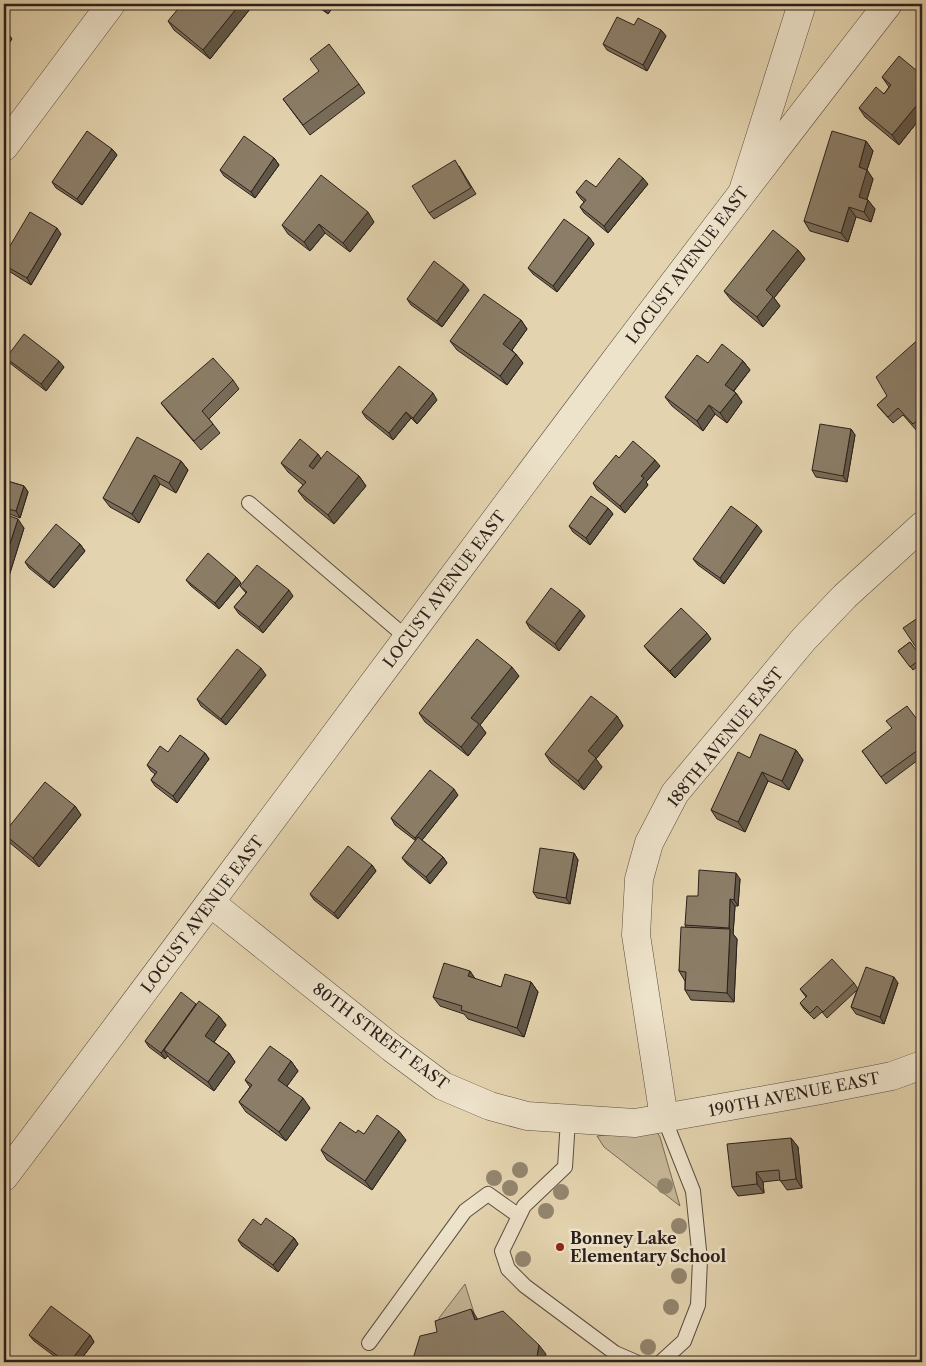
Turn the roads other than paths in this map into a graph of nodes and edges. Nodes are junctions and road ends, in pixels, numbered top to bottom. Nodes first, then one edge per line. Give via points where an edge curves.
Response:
1 (111, 4) edge
2 (802, 4) edge
3 (888, 4) edge
4 (4, 147) edge
5 (742, 192) junction
6 (249, 503) dead end
7 (922, 526) edge
8 (407, 638) junction
9 (211, 903) junction
10 (922, 1065) edge
11 (664, 1118) junction
12 (568, 1120) junction
13 (4, 1177) edge
14 (519, 1216) junction
15 (369, 1343) dead end
16 (636, 1362) edge
17 (661, 1362) edge

1 - 4 street
2 - 5 street
3 - 5 street, LOCUST AVENUE EAST
5 - 8 street, LOCUST AVENUE EAST
6 - 8 lane
7 - 11 street, 188TH AVENUE EAST via 804,638 675,793 657,825 639,879 636,935
8 - 9 street, LOCUST AVENUE EAST
9 - 12 street, 80TH STREET EAST via 443,1086 490,1106
9 - 13 street, LOCUST AVENUE EAST
10 - 11 street, 190TH AVENUE EAST via 892,1076
11 - 12 street, 80TH STREET EAST via 635,1122
11 - 17 lane via 693,1191 700,1260 698,1305 684,1341
12 - 14 lane via 565,1167 524,1206
14 - 15 lane via 488,1194 465,1211
14 - 16 lane via 502,1251 508,1269 525,1286 616,1354

